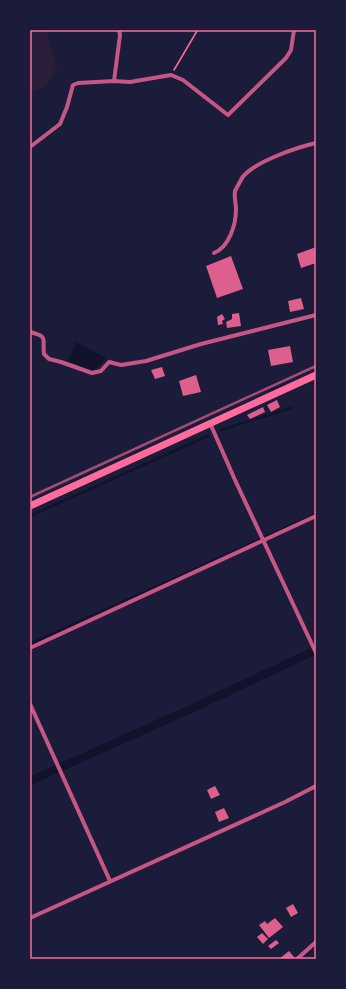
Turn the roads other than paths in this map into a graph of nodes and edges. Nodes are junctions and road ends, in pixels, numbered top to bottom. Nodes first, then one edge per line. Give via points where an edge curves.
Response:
1 (119, 30) edge
2 (293, 30) edge
3 (114, 81) junction
4 (316, 143) edge
5 (30, 147) edge
6 (214, 253) dead end
7 (316, 315) edge
8 (30, 332) edge
9 (316, 375) edge
10 (210, 423) junction
11 (30, 506) edge
12 (316, 516) edge
13 (264, 541) junction
14 (30, 648) edge
15 (316, 653) edge
16 (30, 704) edge
17 (316, 786) edge
18 (110, 881) junction
19 (30, 918) edge
20 (316, 942) edge
21 (296, 959) edge

1 - 3 street
2 - 3 street via 293,42 286,58 228,115 183,80 171,75 130,82
3 - 5 street via 73,85 60,124
4 - 6 street via 284,153 258,165 243,176 235,192 236,211 233,228 221,250
7 - 8 street via 201,344 146,361 121,365 109,362 92,374 49,359 44,354 44,339 41,335
9 - 10 highway
10 - 11 highway
10 - 13 street
12 - 13 street
13 - 14 street
13 - 15 street
16 - 18 street
17 - 18 street
18 - 19 street
20 - 21 street

